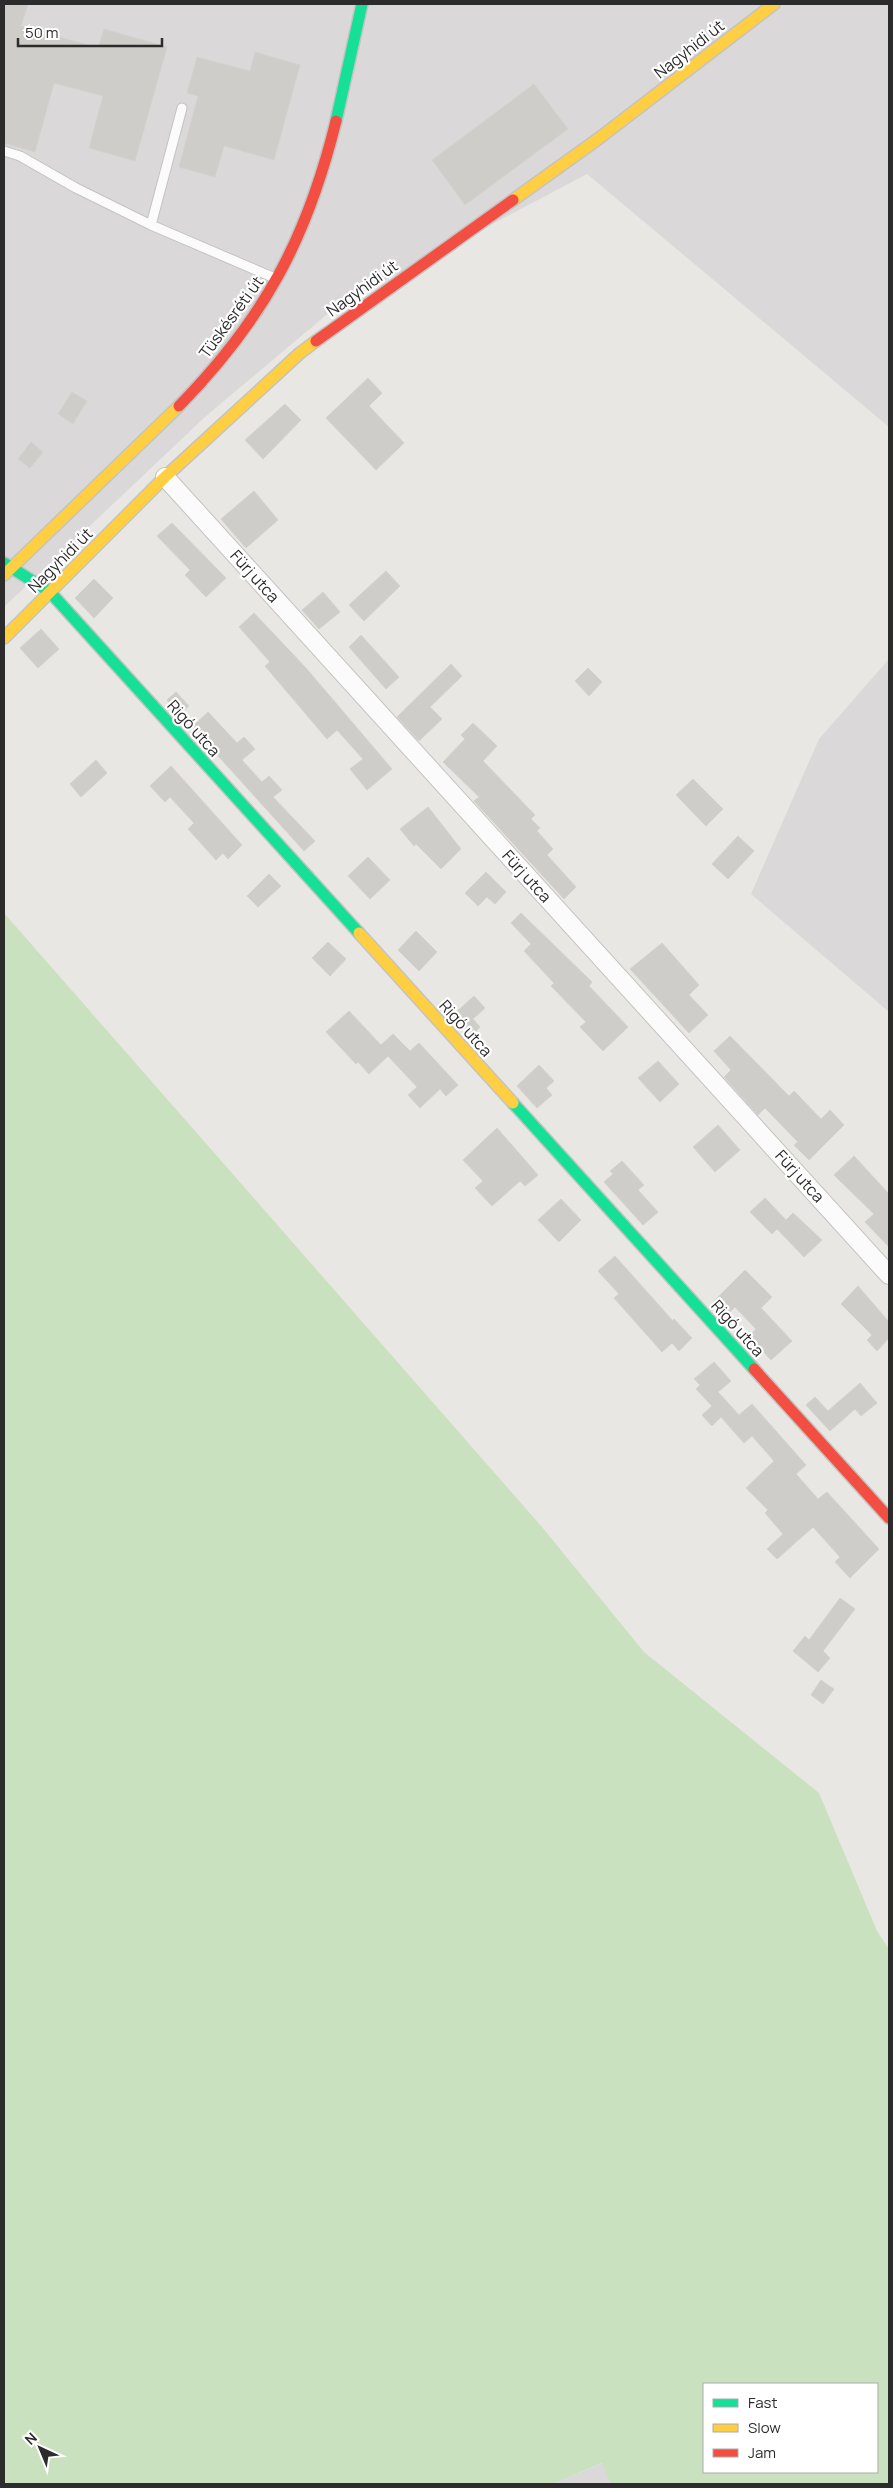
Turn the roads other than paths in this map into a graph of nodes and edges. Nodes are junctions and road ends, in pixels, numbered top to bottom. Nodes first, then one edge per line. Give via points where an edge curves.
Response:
1 (362, 4) edge
2 (774, 4) edge
3 (182, 108) dead end
4 (4, 151) edge
5 (151, 225) junction
6 (278, 279) junction
7 (166, 477) junction
8 (6, 569) edge
9 (50, 592) junction
10 (4, 638) edge
11 (889, 1275) edge
12 (889, 1518) edge

1 - 6 street, Tüskésréti út via 344,88 309,212
2 - 7 street, Nagyhidi út via 598,139 300,353
3 - 5 lane
4 - 5 lane via 20,156
5 - 6 lane
6 - 8 street, Tüskésréti út via 234,346 211,373 163,423
7 - 9 street, Nagyhidi út
7 - 11 street, Fürj utca
8 - 9 street, Rigó utca
9 - 10 street, Nagyhidi út
9 - 12 street, Rigó utca

